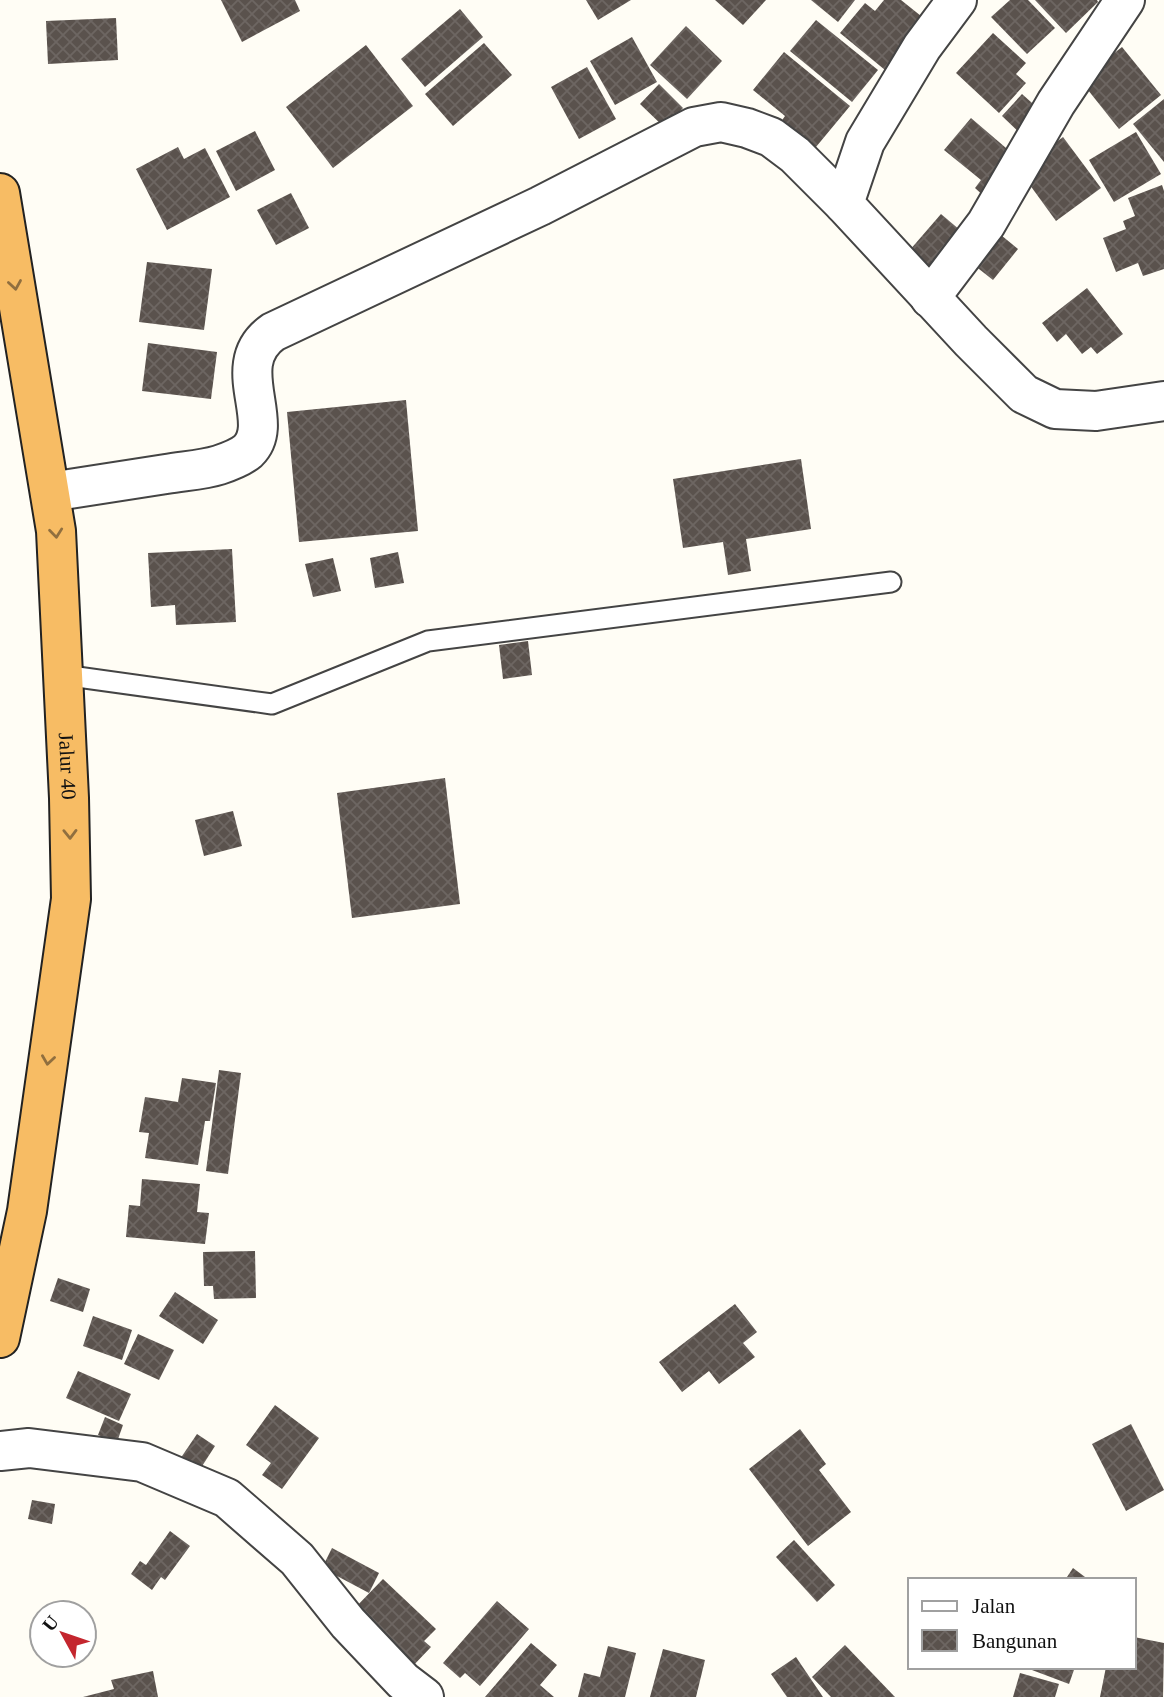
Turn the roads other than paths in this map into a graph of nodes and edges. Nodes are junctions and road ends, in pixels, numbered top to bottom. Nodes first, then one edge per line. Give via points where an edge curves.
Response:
1 (957, 0) edge
2 (1125, 0) edge
3 (0, 193) edge
4 (844, 204) junction
5 (930, 298) junction
6 (1164, 401) edge
7 (50, 492) junction
8 (891, 582) dead end
9 (63, 675) junction
10 (0, 1338) edge
11 (0, 1451) edge
12 (424, 1697) edge

1 - 4 street via 922,47 864,142
2 - 5 street via 1056,103 986,224
3 -> 7 highway, Jalur 40
4 - 5 street
4 - 7 street via 771,137 721,122 694,127 264,339 252,371 257,436 246,453 218,466
5 - 6 street via 1024,394 1055,409 1096,411
7 -> 9 highway, Jalur 40
8 - 9 lane via 428,641 272,704
9 -> 10 highway, Jalur 40 via 71,899 27,1210
11 - 12 street via 29,1448 142,1462 227,1498 297,1559 348,1623

